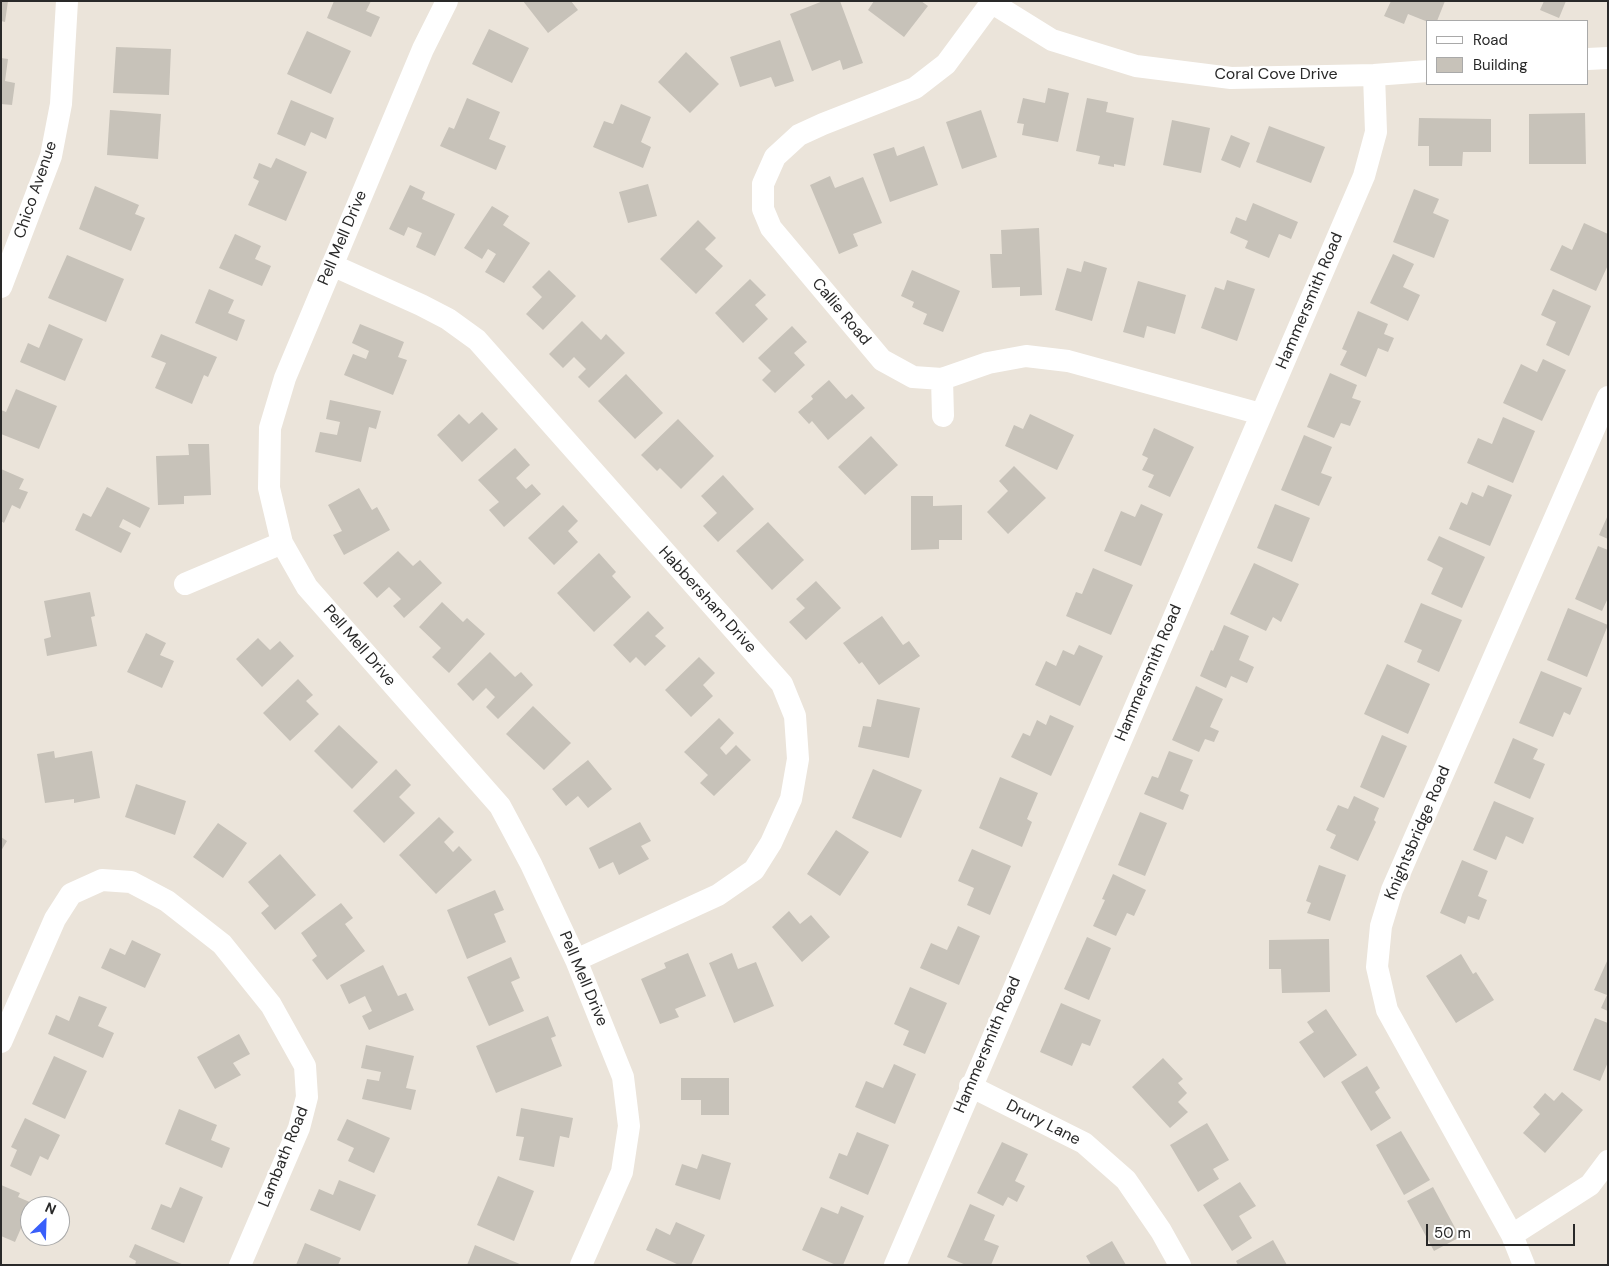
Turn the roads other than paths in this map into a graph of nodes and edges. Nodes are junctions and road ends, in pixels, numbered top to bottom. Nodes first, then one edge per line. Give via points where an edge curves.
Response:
1 (67, 1) edge
2 (447, 1) edge
3 (990, 2) edge
4 (1608, 58) edge
5 (1589, 59) edge
6 (1426, 71) edge
7 (1374, 75) junction
8 (332, 265) junction
9 (1, 287) edge
10 (942, 379) junction
11 (1608, 397) edge
12 (1261, 414) junction
13 (942, 416) dead end
14 (282, 543) junction
15 (185, 584) dead end
16 (576, 960) junction
17 (1, 1042) edge
18 (970, 1086) junction
19 (1608, 1161) edge
20 (1512, 1235) junction
21 (240, 1265) edge
22 (581, 1265) edge
23 (895, 1265) edge
24 (1180, 1265) edge
25 (1524, 1265) edge

1 - 9 street, Chico Avenue via 61,104 51,156
2 - 8 street, Pell Mell Drive via 423,49
3 - 7 street, Coral Cove Drive via 1052,40 1136,66 1231,78
3 - 10 street, Callie Road via 946,64 915,88 799,134 775,157 763,184 763,209 771,228 882,360 913,376
4 - 5 street
6 - 7 street, Coral Cove Drive
7 - 12 street, Hammersmith Road via 1376,132 1364,176
8 - 14 street, Pell Mell Drive via 285,378 270,428 269,488
8 - 16 street, Habbersham Drive via 421,305 477,340 782,684 794,716 798,759 790,799 754,870 718,895
10 - 12 street, Callie Road via 988,363 1026,356 1068,361
10 - 13 street
11 - 20 street, Knightsbridge Road via 1392,890 1380,934 1377,967 1388,1010
12 - 18 street, Hammersmith Road
14 - 15 street
14 - 16 street, Pell Mell Drive via 307,586 500,806 532,864
16 - 22 street, Pell Mell Drive via 623,1077 629,1126 622,1172
17 - 21 street, Lambath Road via 55,919 71,894 102,880 131,882 167,901 222,944 271,1005 305,1066 307,1097 299,1128
18 - 23 street, Hammersmith Road
18 - 24 street, Drury Lane via 1084,1143 1126,1180
19 - 20 street via 1590,1185
20 - 25 street, Knightsbridge Road

